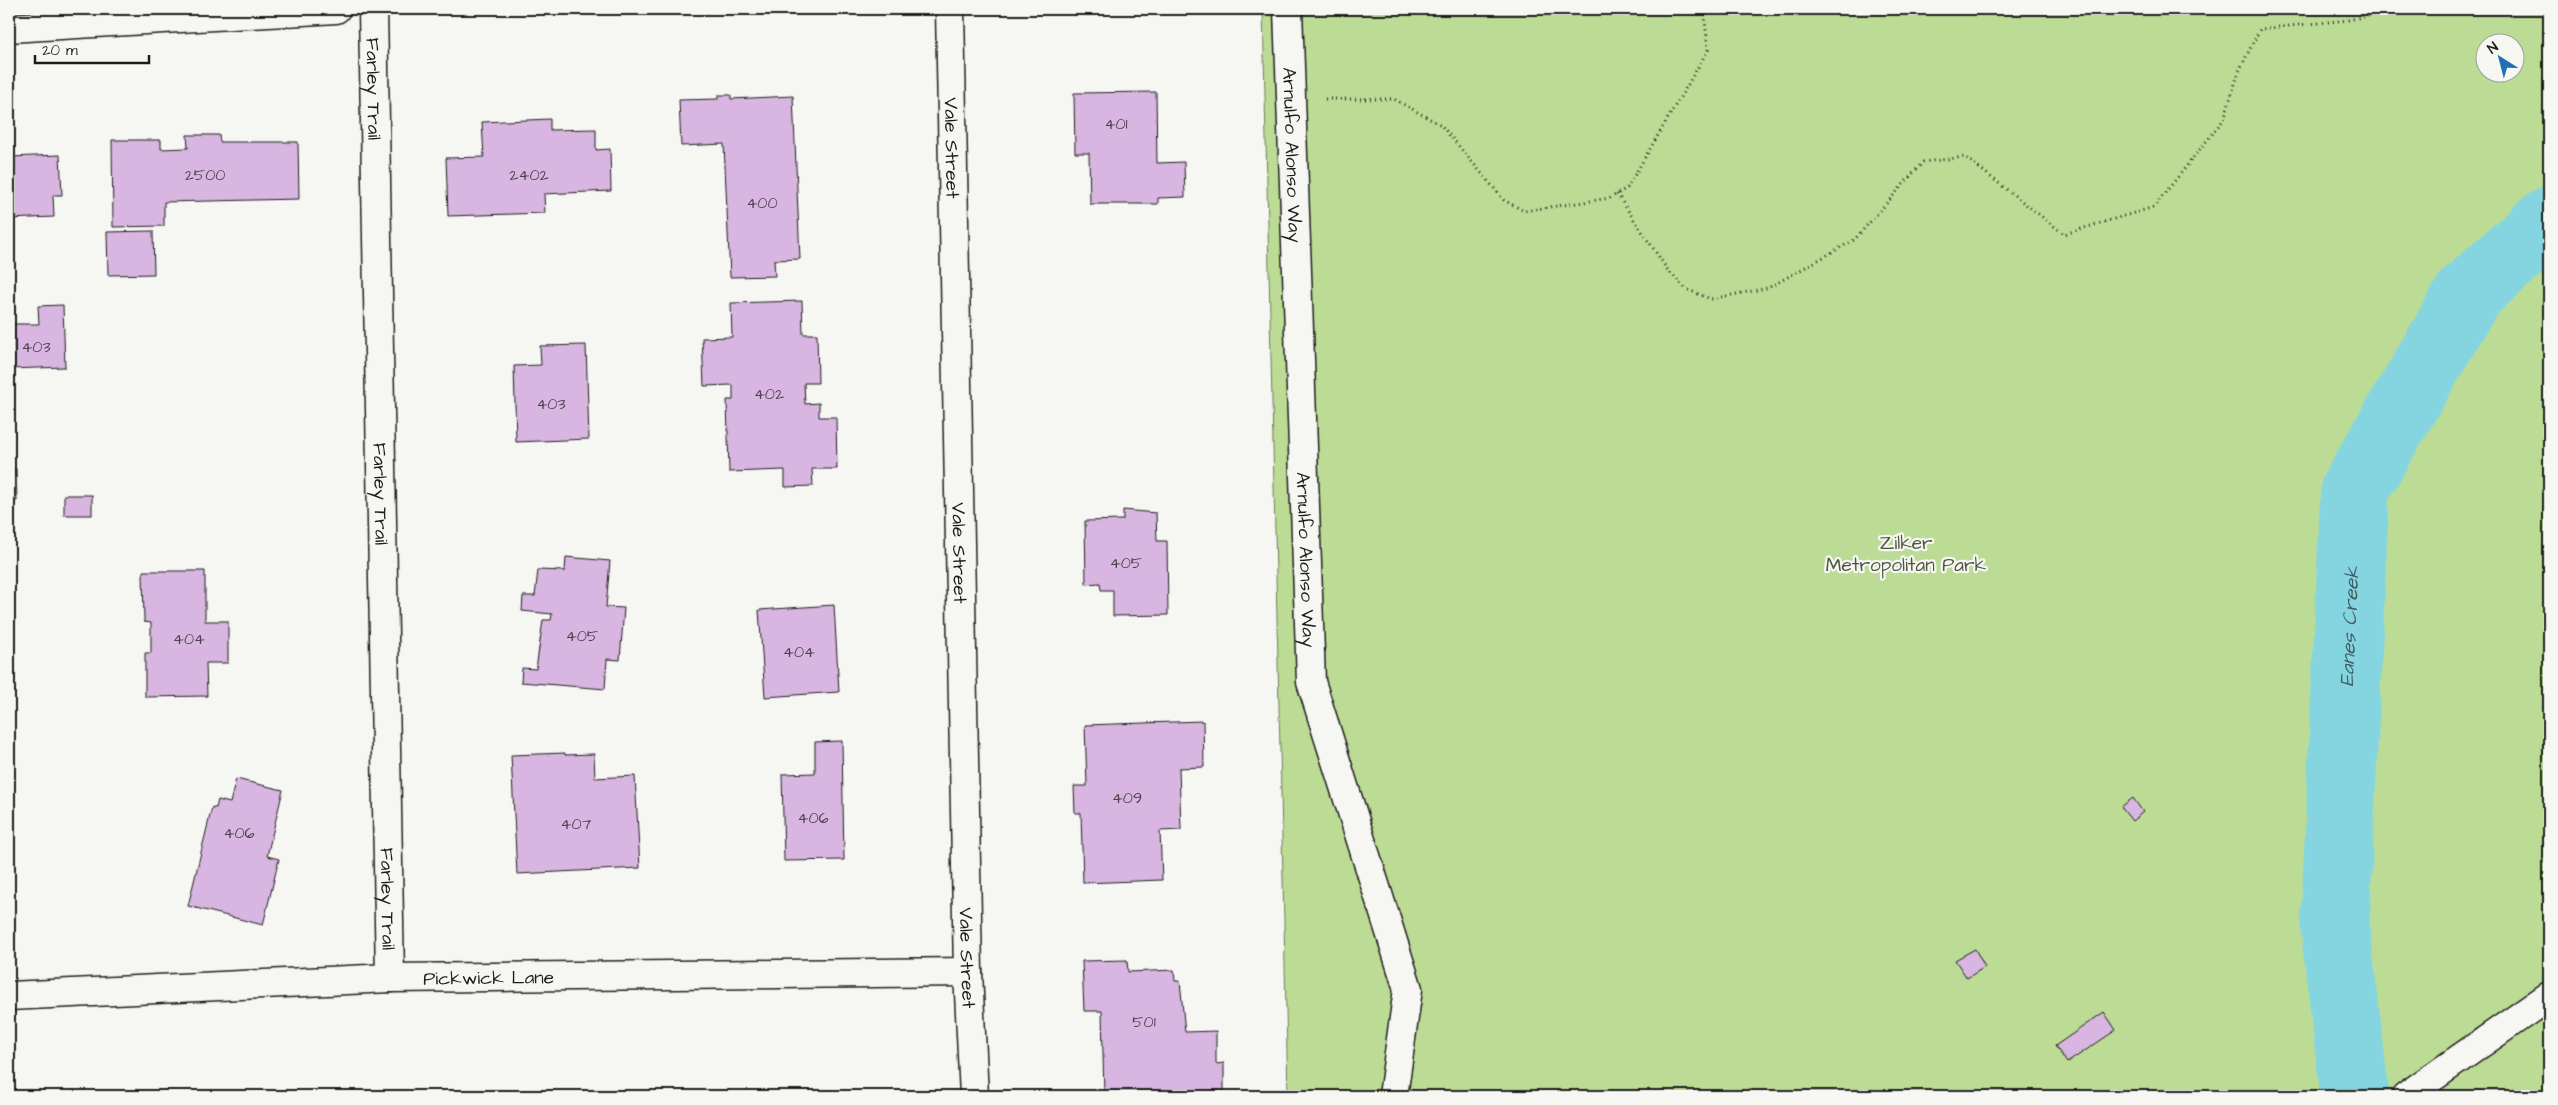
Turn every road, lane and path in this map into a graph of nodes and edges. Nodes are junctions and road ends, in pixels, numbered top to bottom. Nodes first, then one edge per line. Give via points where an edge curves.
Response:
1 (336, 9) edge
2 (373, 9) edge
3 (950, 9) edge
4 (1288, 9) edge
5 (1704, 9) edge
6 (2401, 9) edge
7 (9, 28) edge
8 (1292, 98) junction
9 (1617, 194) junction
10 (968, 972) junction
11 (390, 978) junction
12 (9, 996) edge
13 (2549, 996) edge
14 (974, 1096) edge
15 (1393, 1096) edge
16 (2406, 1096) edge

1 - 7 street
2 - 11 street, Farley Trail
3 - 10 street, Vale Street
4 - 8 street, Arnulfo Alonso Way
5 - 9 path via 1708,50 1627,188
6 - 9 path via 2348,20 2260,29 2239,71 2224,119 2154,207 2064,234 1965,156 1924,162 1854,240 1768,288 1711,299 1686,289 1667,269
8 - 9 path via 1394,99 1441,125 1504,200 1524,211 1610,198
8 - 15 street, Arnulfo Alonso Way via 1311,682 1408,989
10 - 11 street, Pickwick Lane
10 - 14 street, Vale Street
11 - 12 street, Pickwick Lane
13 - 16 street

